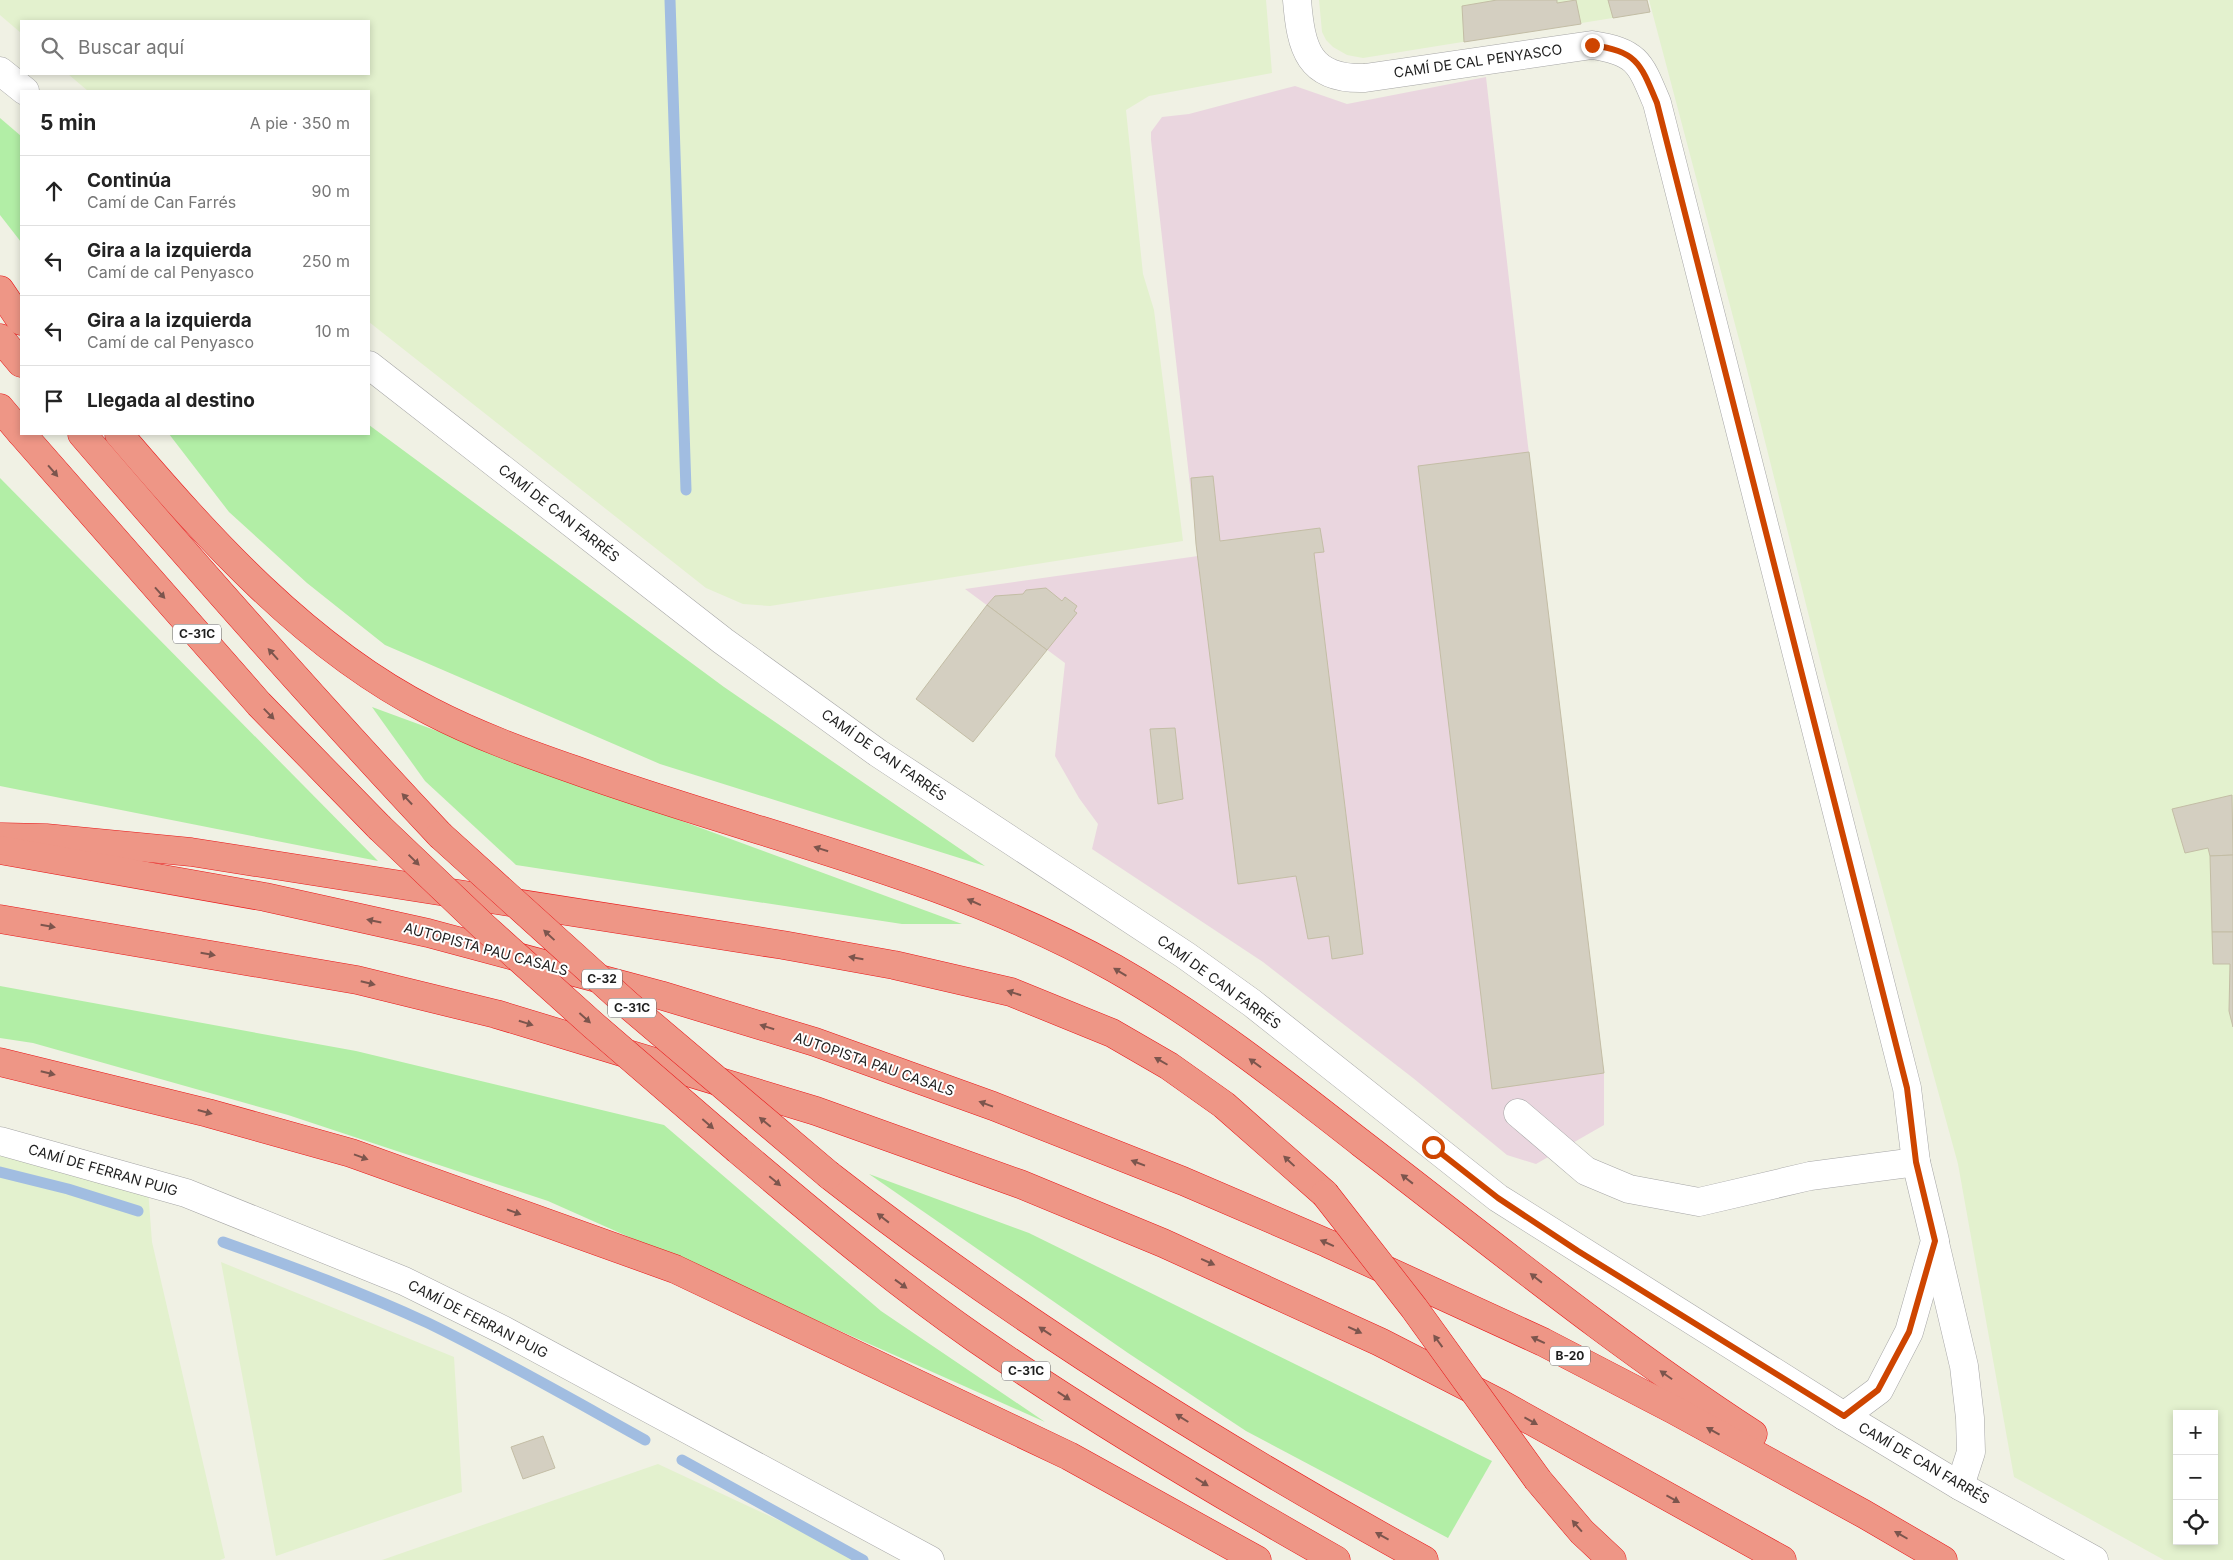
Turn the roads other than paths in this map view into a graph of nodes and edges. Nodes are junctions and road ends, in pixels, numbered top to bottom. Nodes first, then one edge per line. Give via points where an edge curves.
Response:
1 (1296, 0) edge
2 (0, 71) edge
3 (24, 90) edge
4 (0, 290) edge
5 (20, 320) edge
6 (0, 338) edge
7 (20, 362) edge
8 (370, 366) edge
9 (0, 408) edge
10 (20, 433) edge
11 (22, 435) edge
12 (83, 435) edge
13 (108, 435) edge
14 (120, 435) edge
15 (223, 599) junction
16 (0, 837) edge
17 (0, 850) edge
18 (0, 918) edge
19 (0, 1062) edge
20 (1518, 1113) dead end
21 (0, 1141) edge
22 (1916, 1162) junction
23 (1183, 1180) joint
24 (1935, 1241) junction
25 (1844, 1416) junction
26 (1960, 1486) junction
27 (1864, 1514) junction
28 (930, 1560) edge
29 (1257, 1560) edge
30 (1336, 1560) edge
31 (1424, 1560) edge
32 (1612, 1560) edge
33 (1782, 1560) edge
34 (1943, 1560) edge
35 (2094, 1560) edge

1 - 22 street, CAMÍ DE CAL PENYASCO via 1299,31 1312,62 1344,79 1592,45 1615,48 1630,55 1644,71 1657,103 1907,1088
2 - 3 street
4 - 5 highway
6 - 7 highway
8 - 25 street, CAMÍ DE CAN FARRÉS via 724,641 878,753 1244,997 1498,1198
9 - 10 highway, C-31C
11 -> 30 highway, C-31C, bridge via 259,704 379,827 586,1018 738,1150 864,1256 975,1338 1233,1501
12 - 15 highway, C-31C
13 - 15 highway
27 -> 14 highway via 1802,1466 1715,1410 1594,1324 1303,1097 1199,1021 1115,969 957,894 616,785 512,748 429,711 372,677 316,635 260,586 180,505
31 -> 15 highway, C-31C, bridge via 1292,1485 1086,1358 913,1241 829,1176 627,1004 440,834
32 -> 16 highway, bridge via 1582,1532 1538,1480 1414,1308 1325,1194 1224,1104 1169,1066 1112,1033 1010,992 783,945 210,856 46,838
23 -> 17 highway, AUTOPISTA PAU CASALS / C-32 via 993,1106 815,1042 660,995 428,933 265,897
18 -> 33 highway via 357,980 496,1014 816,1111 1020,1184 1163,1243 1380,1342 1501,1404
19 -> 29 highway via 208,1113 351,1153 675,1269 1069,1456
20 - 22 street via 1586,1171 1629,1188 1699,1202 1810,1176
21 - 28 street, CAMÍ DE FERRAN PUIG via 186,1193 404,1281 505,1331
22 - 24 street, CAMÍ DE CAL PENYASCO
27 -> 23 highway, B-20 via 1543,1342
24 - 25 street, CAMÍ DE CAL PENYASCO via 1909,1332 1878,1390
24 - 26 street via 1964,1366 1970,1418 1971,1452
25 - 26 street, CAMÍ DE CAN FARRÉS
26 - 35 street, CAMÍ DE CAN FARRÉS
34 -> 27 highway, B-20

